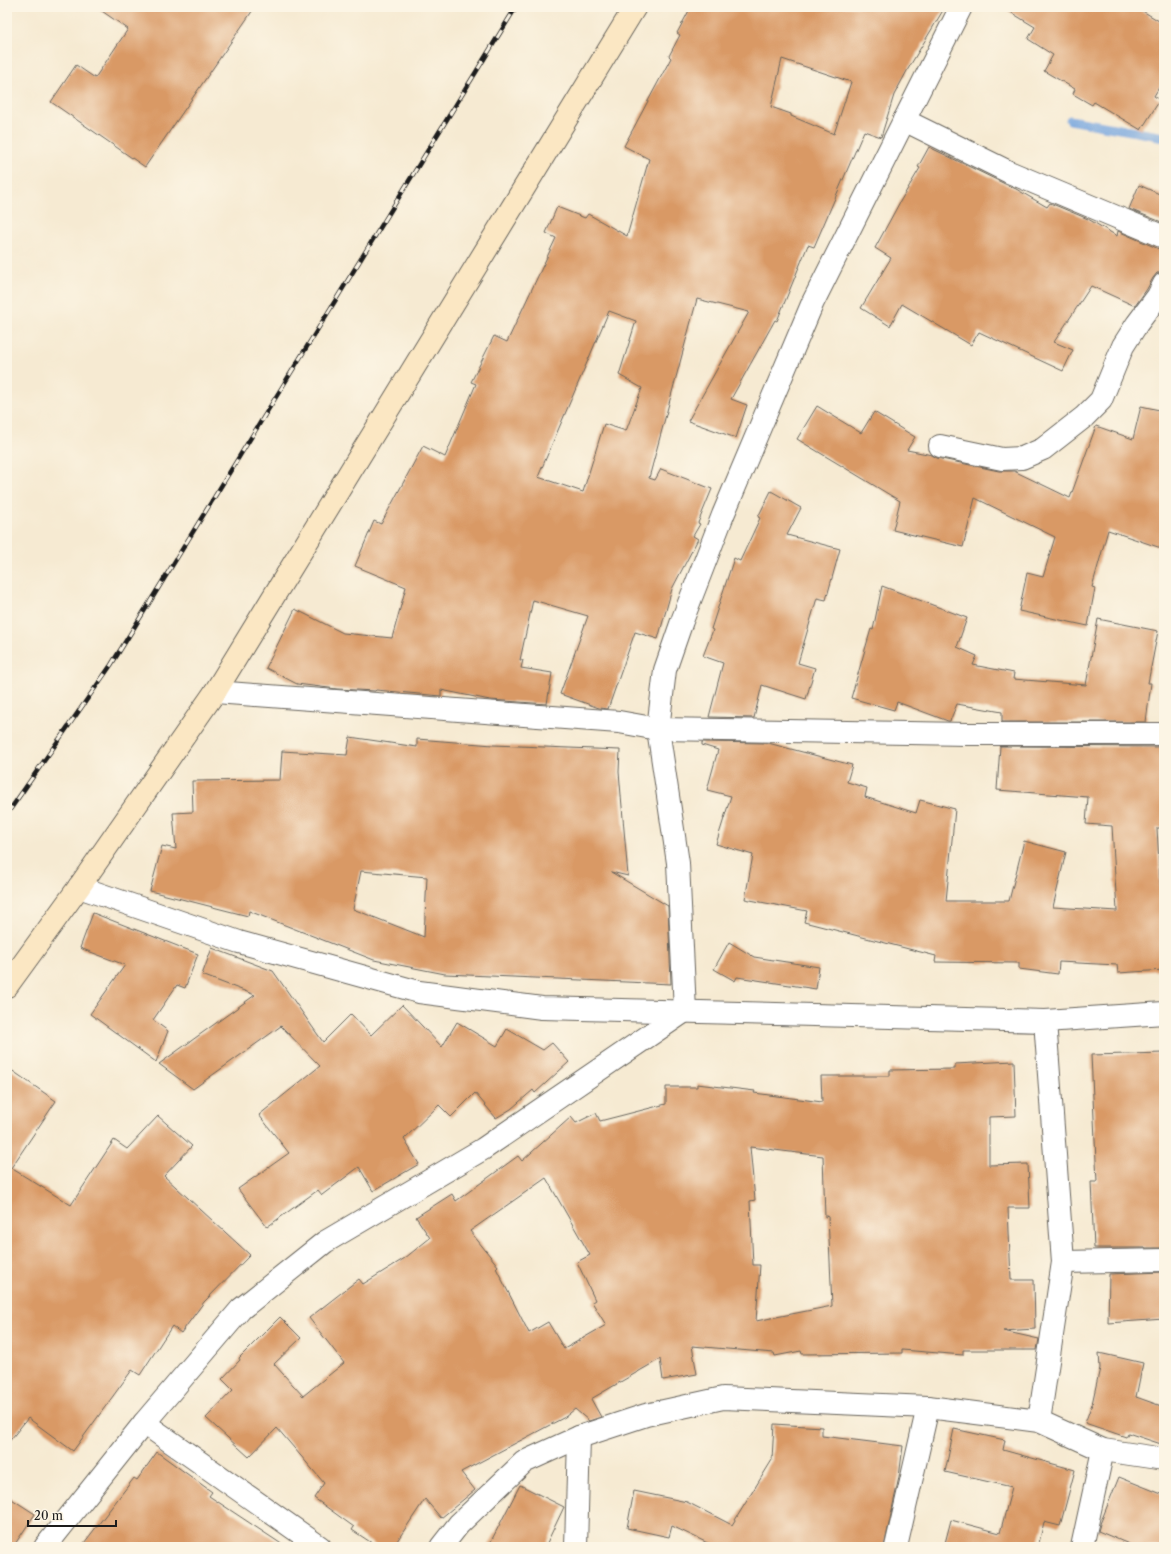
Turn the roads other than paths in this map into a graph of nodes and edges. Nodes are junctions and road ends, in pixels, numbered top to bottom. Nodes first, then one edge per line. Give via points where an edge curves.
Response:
1 (635, 7) edge
2 (961, 7) edge
3 (904, 120) junction
4 (1164, 237) edge
5 (1162, 293) edge
6 (940, 446) dead end
7 (215, 692) junction
8 (658, 729) junction
9 (1164, 734) edge
10 (79, 887) junction
11 (7, 986) edge
12 (685, 1011) junction
13 (1164, 1012) edge
14 (1045, 1021) junction
15 (1164, 1260) edge
16 (1063, 1262) junction
17 (928, 1407) junction
18 (1039, 1421) junction
19 (144, 1423) junction
20 (579, 1437) junction
21 (1103, 1450) junction
22 (1164, 1459) edge
23 (45, 1547) edge
24 (320, 1547) edge
25 (442, 1547) edge
26 (576, 1547) edge
27 (896, 1547) edge
28 (1082, 1547) edge

1 - 7 main road
2 - 3 street
3 - 4 street via 1009,172
3 - 8 street via 813,302 723,515 665,670
5 - 6 street via 1123,346 1101,400 1084,417 1043,449 1022,458 1002,459
7 - 8 street via 619,722
7 - 10 main road
8 - 9 street
8 - 12 street via 678,863
10 - 11 main road
10 - 12 street via 239,942 419,992 542,1008
12 - 14 street
12 - 19 street via 484,1149 324,1242 240,1309
13 - 14 street
14 - 16 street
15 - 16 street
16 - 18 street
17 - 18 street
17 - 20 street via 723,1398 646,1415
17 - 27 street
18 - 21 street
19 - 23 street
19 - 24 street
20 - 25 street via 524,1462 459,1524
20 - 26 street
21 - 22 street
21 - 28 street

